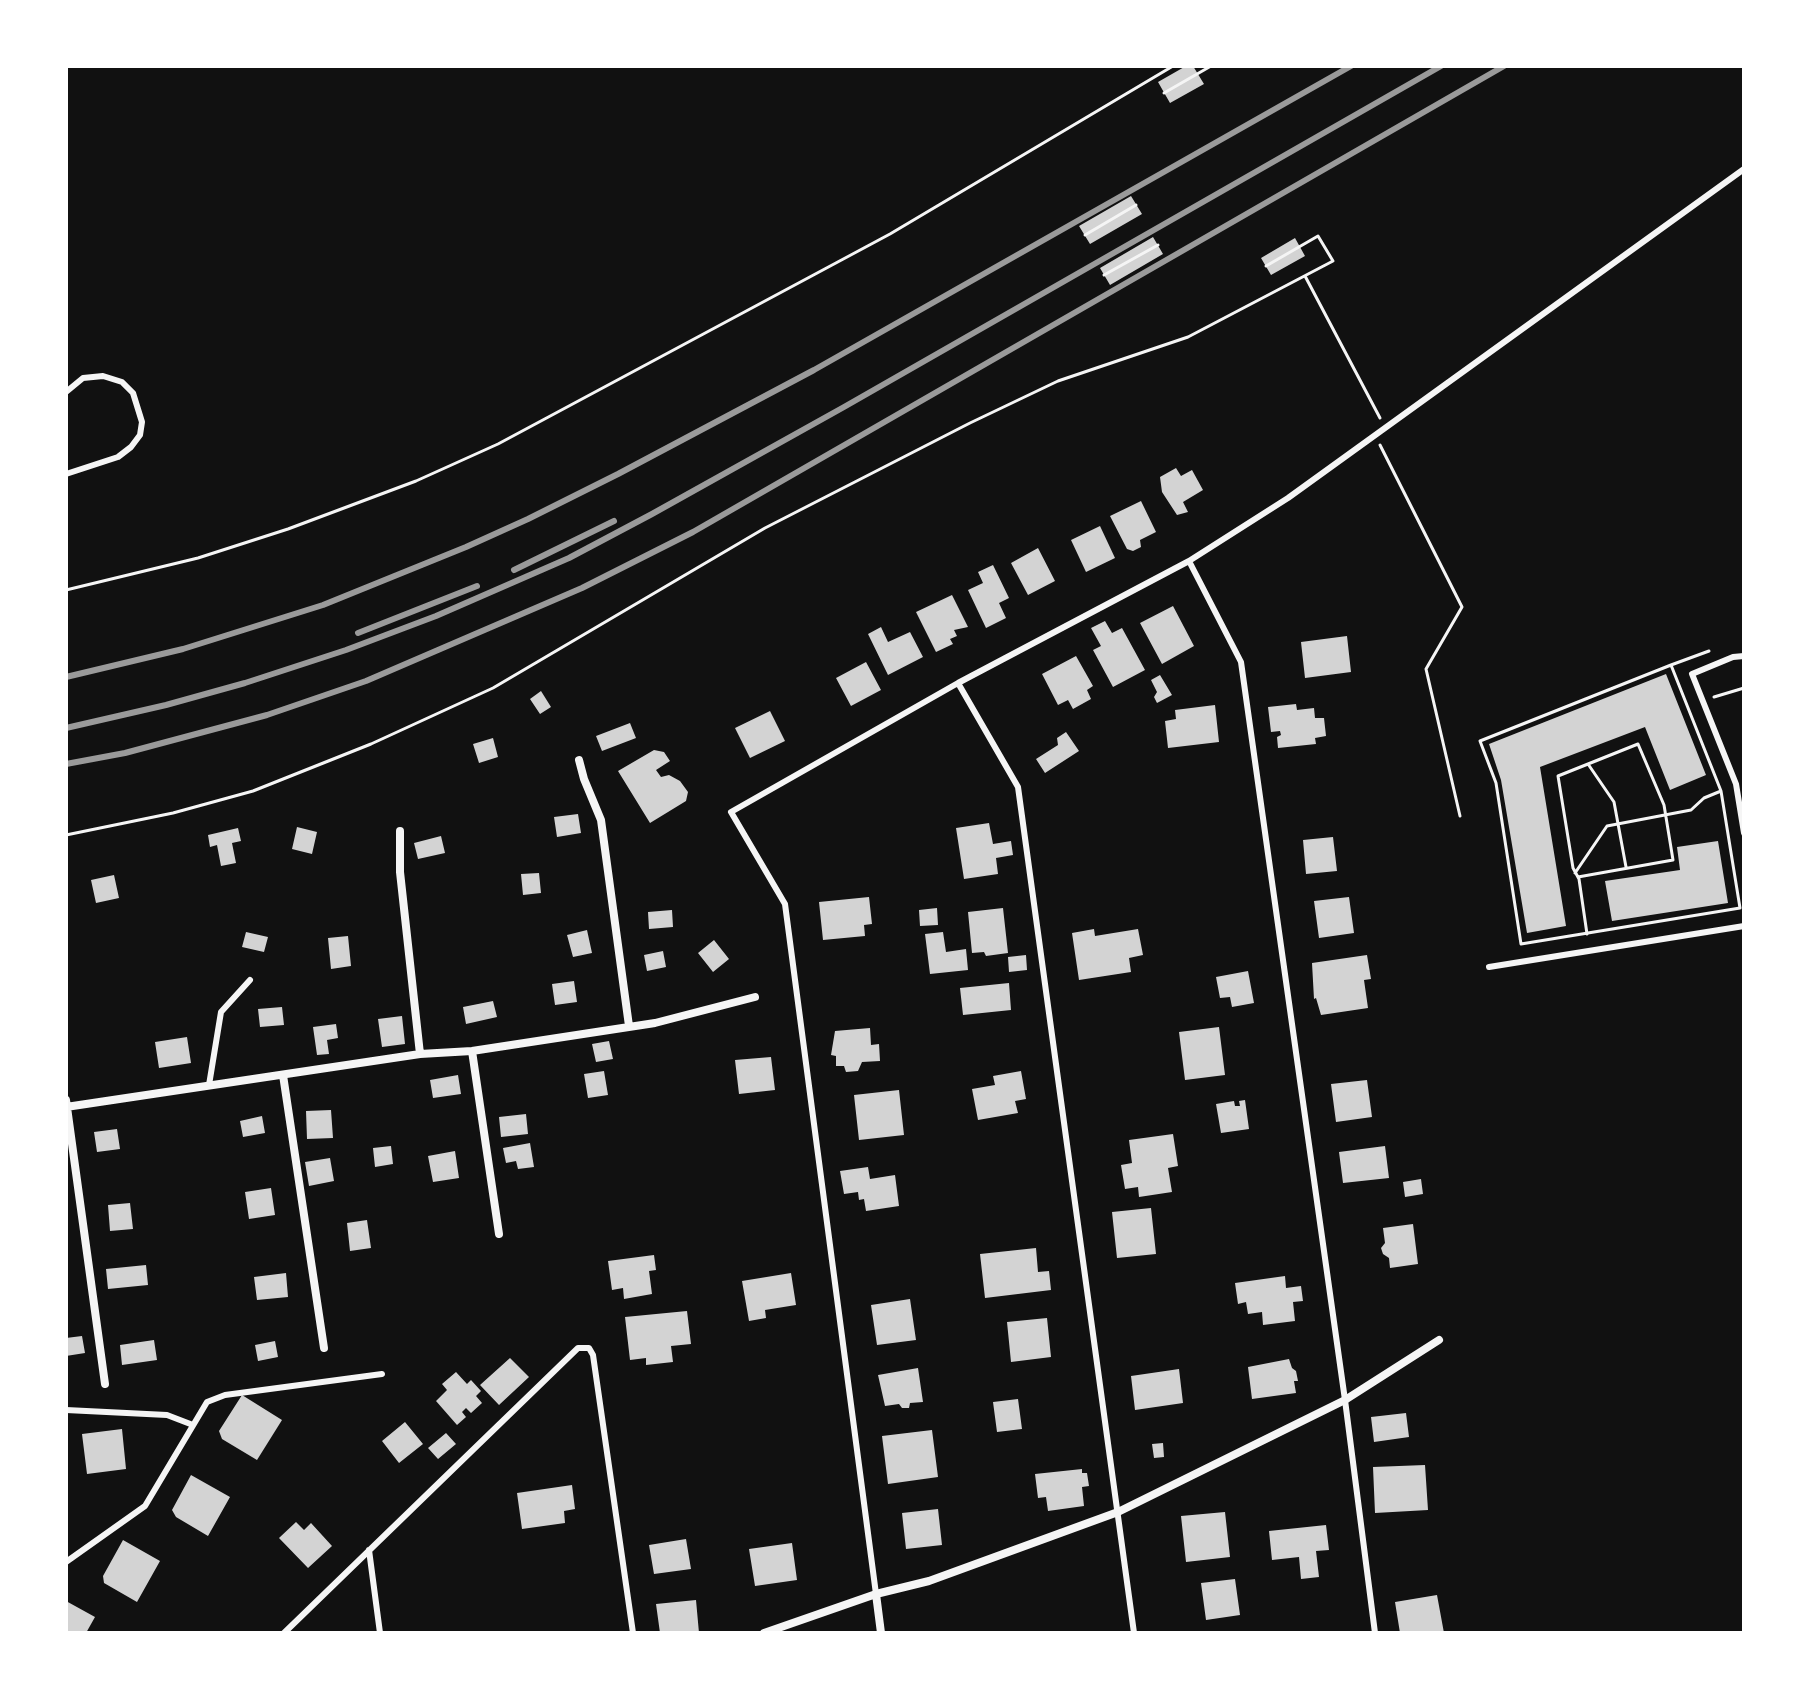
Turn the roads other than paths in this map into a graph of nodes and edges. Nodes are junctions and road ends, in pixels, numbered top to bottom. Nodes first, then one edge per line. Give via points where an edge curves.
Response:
1 (1744, 169) edge
2 (66, 392) edge
3 (66, 474) edge
4 (1189, 561) junction
5 (1744, 656) edge
6 (958, 683) junction
7 (579, 760) dead end
8 (400, 831) dead end
9 (1744, 833) edge
10 (1744, 926) edge
11 (1489, 967) dead end
12 (250, 980) dead end
13 (755, 997) dead end
14 (629, 1026) junction
15 (472, 1051) junction
16 (420, 1054) junction
17 (283, 1075) junction
18 (209, 1085) junction
19 (66, 1100) edge
20 (66, 1107) edge
21 (499, 1234) dead end
22 (1439, 1340) dead end
23 (324, 1348) dead end
24 (382, 1374) dead end
25 (105, 1384) dead end
26 (1345, 1400) junction
27 (66, 1410) edge
28 (193, 1425) junction
29 (1118, 1512) junction
30 (369, 1550) junction
31 (66, 1562) edge
32 (876, 1594) junction
33 (284, 1633) edge
34 (380, 1633) edge
35 (633, 1633) edge
36 (764, 1633) edge
37 (881, 1633) edge
38 (1134, 1633) edge
39 (1375, 1633) edge

1 - 4 lane via 1288,498
2 - 3 lane via 83,378 103,376 122,382 133,393 142,422 140,435 118,457
4 - 6 lane
4 - 26 lane via 1241,662
5 - 9 lane via 1692,674 1736,784
6 - 29 lane via 1018,787
6 - 32 lane via 731,812 785,904
7 - 14 street via 601,820
8 - 16 street
10 - 11 lane
12 - 18 lane via 221,1012
13 - 14 street
14 - 15 street
15 - 16 street
15 - 21 street
16 - 17 street
17 - 18 street
17 - 23 street
18 - 20 street
19 - 20 street
20 - 25 street
22 - 26 street
24 - 28 lane via 216,1397
26 - 29 street
26 - 39 lane
27 - 28 lane via 167,1415
28 - 31 lane via 145,1506
29 - 32 street via 929,1581
29 - 38 lane
30 - 33 lane
30 - 34 lane
30 - 35 lane via 578,1348 589,1348
32 - 36 street
32 - 37 street

